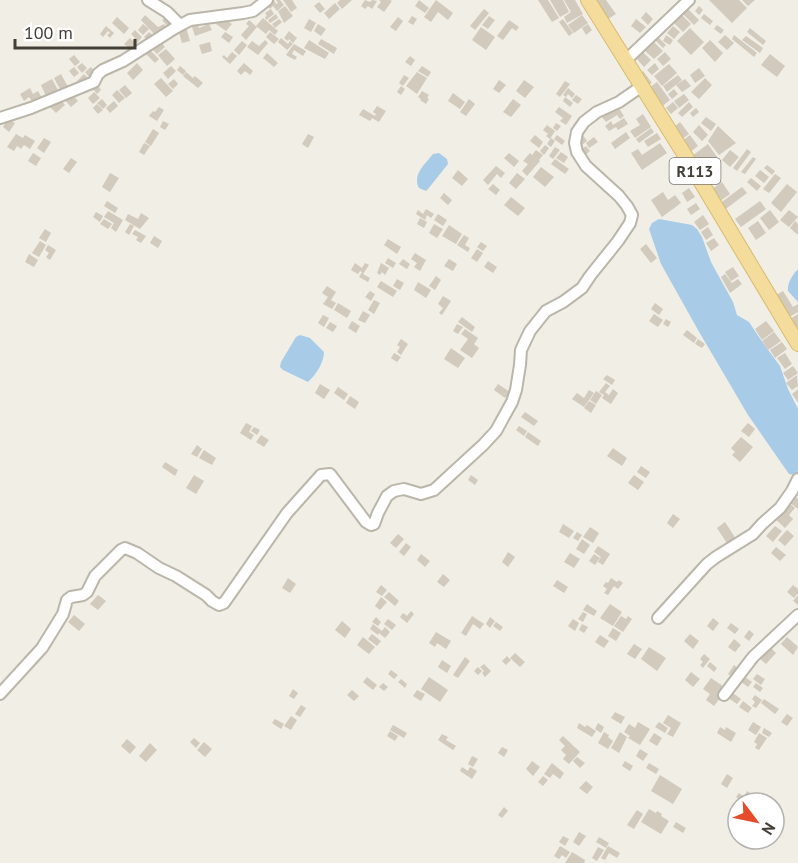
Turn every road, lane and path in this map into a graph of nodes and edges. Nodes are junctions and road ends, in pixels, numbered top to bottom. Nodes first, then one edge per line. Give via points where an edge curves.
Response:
1 (148, 0) edge
2 (267, 0) edge
3 (588, 0) edge
4 (689, 0) edge
5 (180, 25) junction
6 (626, 61) junction
7 (642, 86) junction
8 (0, 117) edge
9 (798, 344) edge
10 (798, 479) edge
11 (798, 615) edge
12 (658, 618) dead end
13 (0, 694) edge
14 (724, 694) dead end

1 - 5 street
2 - 5 street via 243,14 190,20
3 - 6 main road, R113
4 - 6 street
5 - 8 street via 103,70 94,82
6 - 7 main road, R113
7 - 9 main road, R113
7 - 13 street via 584,122 575,143 586,166 627,206 632,215 630,223 582,288 546,311 530,331 521,350 512,402 483,445 434,490 421,494 394,490 371,525 330,474 321,475 287,513 219,605 137,553 121,550 95,576 87,592 67,600 42,648
10 - 12 street via 780,508 753,534 707,564
11 - 14 street via 753,657

